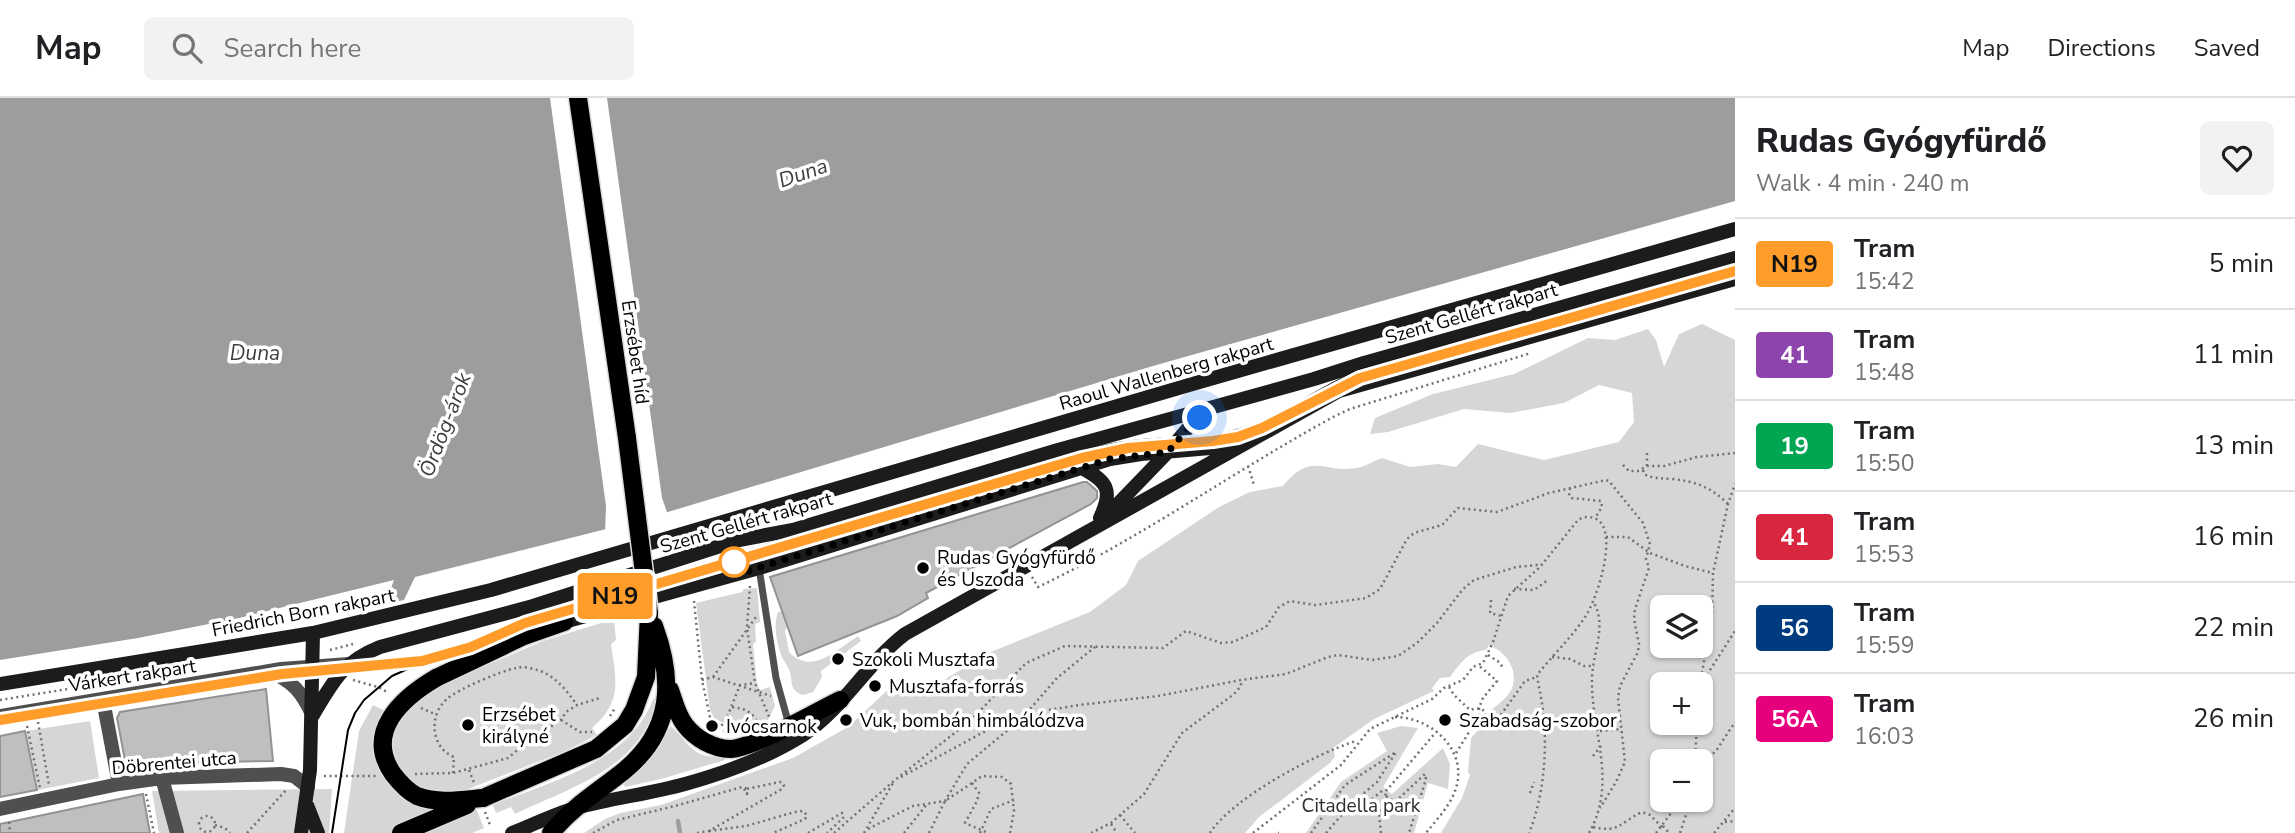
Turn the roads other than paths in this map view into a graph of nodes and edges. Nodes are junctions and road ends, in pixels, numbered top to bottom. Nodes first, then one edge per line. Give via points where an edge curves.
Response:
1 (578, 98) edge
2 (1735, 229) edge
3 (1735, 258) edge
4 (1735, 271) edge
5 (1735, 279) edge
6 (1339, 391) junction
7 (1218, 407) junction
8 (1242, 445) junction
9 (1168, 452) junction
10 (1082, 468) junction
11 (1097, 525) junction
12 (608, 557) joint
13 (753, 569) junction
14 (649, 613) junction
15 (565, 622) joint
16 (313, 633) junction
17 (349, 664) junction
18 (313, 666) junction
19 (270, 673) junction
20 (668, 683) junction
21 (0, 684) edge
22 (103, 700) junction
23 (840, 700) junction
24 (313, 715) junction
25 (0, 716) edge
26 (780, 725) junction
27 (162, 778) junction
28 (309, 781) junction
29 (119, 785) junction
30 (306, 804) junction
31 (484, 806) junction
32 (574, 808) junction
33 (4, 815) edge
34 (177, 833) edge
35 (301, 833) edge
36 (318, 833) edge
37 (401, 833) edge
38 (512, 833) edge
39 (551, 833) edge

1 - 14 main road, Erzsébet híd, bridge
2 - 12 main road, Raoul Wallenberg rakpart
3 - 7 main road, Szent Gellért rakpart
4 - 6 lane via 1385,370
5 - 6 main road, Szent Gellért rakpart
6 - 8 main road, Szent Gellért rakpart
7 - 9 main road, Szent Gellért rakpart via 1189,427
7 - 17 main road, Szent Gellért rakpart via 793,530 739,540 533,606 380,647
8 - 9 main road, Szent Gellért rakpart
8 - 11 main road, Szent Gellért rakpart
9 - 10 main road, Szent Gellért rakpart via 1110,459
9 - 11 main road, Szent Gellért rakpart
10 - 11 main road via 1107,487
10 - 13 main road, Szent Gellért rakpart
11 - 23 main road, Szent Gellért rakpart via 905,634
12 - 16 main road, Friedrich Born rakpart
13 - 15 main road, Szent Gellért rakpart
13 - 26 lane via 781,699
14 - 20 main road
14 - 31 main road via 646,677 625,725 596,749 501,790
15 - 31 main road, bridge via 436,678 417,689 392,714 385,730 385,758 404,787 415,795
16 - 18 main road
16 - 21 main road, Friedrich Born rakpart
17 - 18 street, Várkert rakpart
17 - 24 main road, Szent Gellért rakpart
18 - 19 street, Várkert rakpart
18 - 24 main road
19 - 22 street, Várkert rakpart
19 - 24 street via 299,689
20 - 26 main road via 680,718 704,742 731,748
20 - 32 main road via 664,712 645,748 627,768
22 - 25 street, Várkert rakpart
22 - 29 street
23 - 26 main road
23 - 32 main road, Szent Gellért rakpart via 803,734 752,761 687,784
24 - 28 main road
27 - 28 street, Döbrentei utca via 281,774
27 - 29 street, Döbrentei utca
27 - 34 street
28 - 30 main road
29 - 33 street, Döbrentei utca via 49,798
30 - 35 main road
30 - 36 main road
31 - 37 main road, bridge
32 - 38 main road, Szent Gellért rakpart
32 - 39 main road

